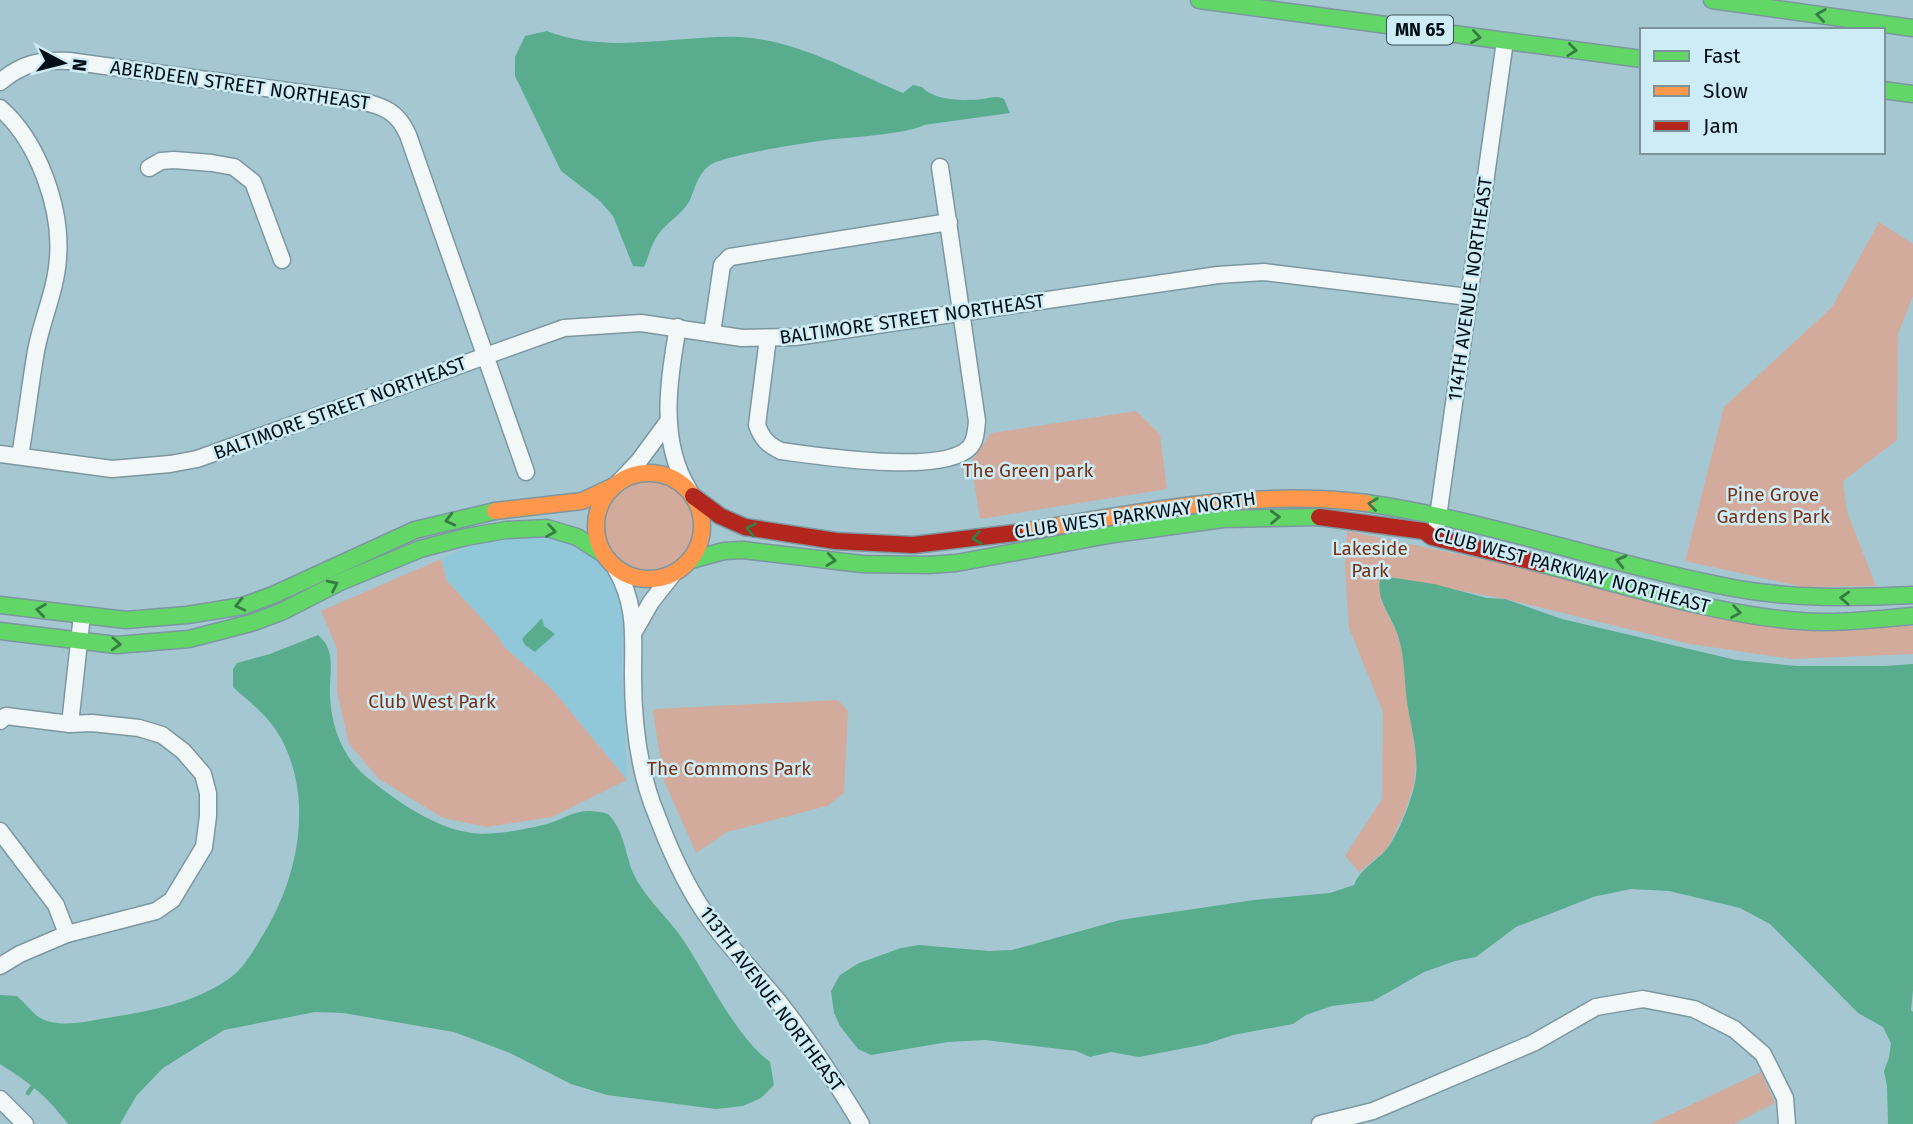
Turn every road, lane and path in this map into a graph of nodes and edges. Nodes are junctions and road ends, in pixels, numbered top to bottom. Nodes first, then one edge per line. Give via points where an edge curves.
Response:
1 (1199, 0) edge
2 (1712, 0) edge
3 (1913, 28) edge
4 (1505, 41) junction
5 (1640, 59) edge
6 (0, 82) edge
7 (1885, 90) edge
8 (1913, 94) edge
9 (0, 108) edge
10 (149, 167) dead end
11 (940, 167) dead end
12 (949, 222) junction
13 (282, 260) dead end
14 (1468, 297) junction
15 (962, 313) junction
16 (678, 327) junction
17 (712, 333) junction
18 (768, 338) junction
19 (485, 356) junction
20 (667, 423) junction
21 (0, 453) edge
22 (20, 456) junction
23 (526, 472) dead end
24 (616, 484) junction
25 (691, 493) junction
26 (1440, 517) junction
27 (1432, 537) junction
28 (602, 553) junction
29 (691, 560) junction
30 (615, 569) junction
31 (673, 574) junction
32 (1913, 595) edge
33 (0, 605) edge
34 (82, 615) junction
35 (1913, 616) edge
36 (635, 630) junction
37 (0, 631) edge
38 (78, 640) junction
39 (0, 722) edge
40 (70, 724) junction
41 (0, 831) edge
42 (67, 934) junction
43 (0, 966) edge
44 (0, 1099) edge
45 (25, 1124) edge
46 (861, 1124) edge
47 (1320, 1124) edge
48 (1787, 1124) edge

1 -> 4 main road, MN 65
3 -> 2 main road
4 -> 5 main road, MN 65
4 - 14 street, 114TH AVENUE NORTHEAST
6 - 19 street, ABERDEEN STREET NORTHEAST via 21,66 69,61 360,101 393,111 408,135
7 - 8 main road
9 - 22 street via 15,121 38,163 51,194 58,235 54,286 36,352
10 - 13 street via 174,160 234,167 253,182
11 - 12 street
12 - 15 street
12 - 17 street via 730,257 722,265
14 - 15 street, BALTIMORE STREET NORTHEAST via 1264,272
14 - 26 street, 114TH AVENUE NORTHEAST
15 - 18 street, BALTIMORE STREET NORTHEAST
15 - 18 street via 977,421 969,447 945,460 857,461 769,446 758,425
16 - 17 street, BALTIMORE STREET NORTHEAST
16 - 19 street, BALTIMORE STREET NORTHEAST via 641,323 564,328
16 - 20 street
17 - 18 street, BALTIMORE STREET NORTHEAST
19 - 22 street, BALTIMORE STREET NORTHEAST via 197,459 112,469
19 - 23 street, ABERDEEN STREET NORTHEAST
20 - 24 street
20 - 25 street via 675,465
21 - 22 street, BALTIMORE STREET NORTHEAST
24 - 25 main road via 638,473 657,473
24 - 28 main road via 597,512 595,526
24 -> 34 main road via 582,501 482,513 415,530 243,606 127,620
26 -> 25 main road, CLUB WEST PARKWAY NORTH via 1326,497 1247,498 954,541 897,545 738,526 713,513
25 - 29 main road via 702,522
26 - 27 street, 114TH AVENUE NORTHEAST
32 -> 26 main road, CLUB WEST PARKWAY NORTH via 1862,598 1733,589
29 -> 27 main road, CLUB WEST PARKWAY NORTHEAST via 743,550 862,564 929,565 1114,534 1273,517 1351,520 1424,531
27 -> 35 main road, CLUB WEST PARKWAY NORTHEAST via 1730,611 1800,621
28 - 30 main road
38 -> 28 main road via 147,644 220,632 281,612 399,557 485,533 547,528 576,537
29 - 31 main road
30 - 31 main road via 644,580
30 - 36 street, 113TH AVENUE NORTHEAST via 625,584
31 - 36 street, 113TH AVENUE NORTHEAST
34 -> 33 main road
34 - 38 street
36 - 46 street, 113TH AVENUE NORTHEAST via 638,747 656,816 711,923 779,1003
37 - 38 main road
38 - 40 street
39 - 40 street via 6,716
40 - 42 street via 127,727 162,735 202,774 208,816 204,846 172,900 156,911
41 - 42 street via 56,905
42 - 43 street
44 - 45 street
47 - 48 street via 1373,1111 1533,1043 1595,1007 1643,999 1694,1009 1734,1029 1763,1054 1785,1098

